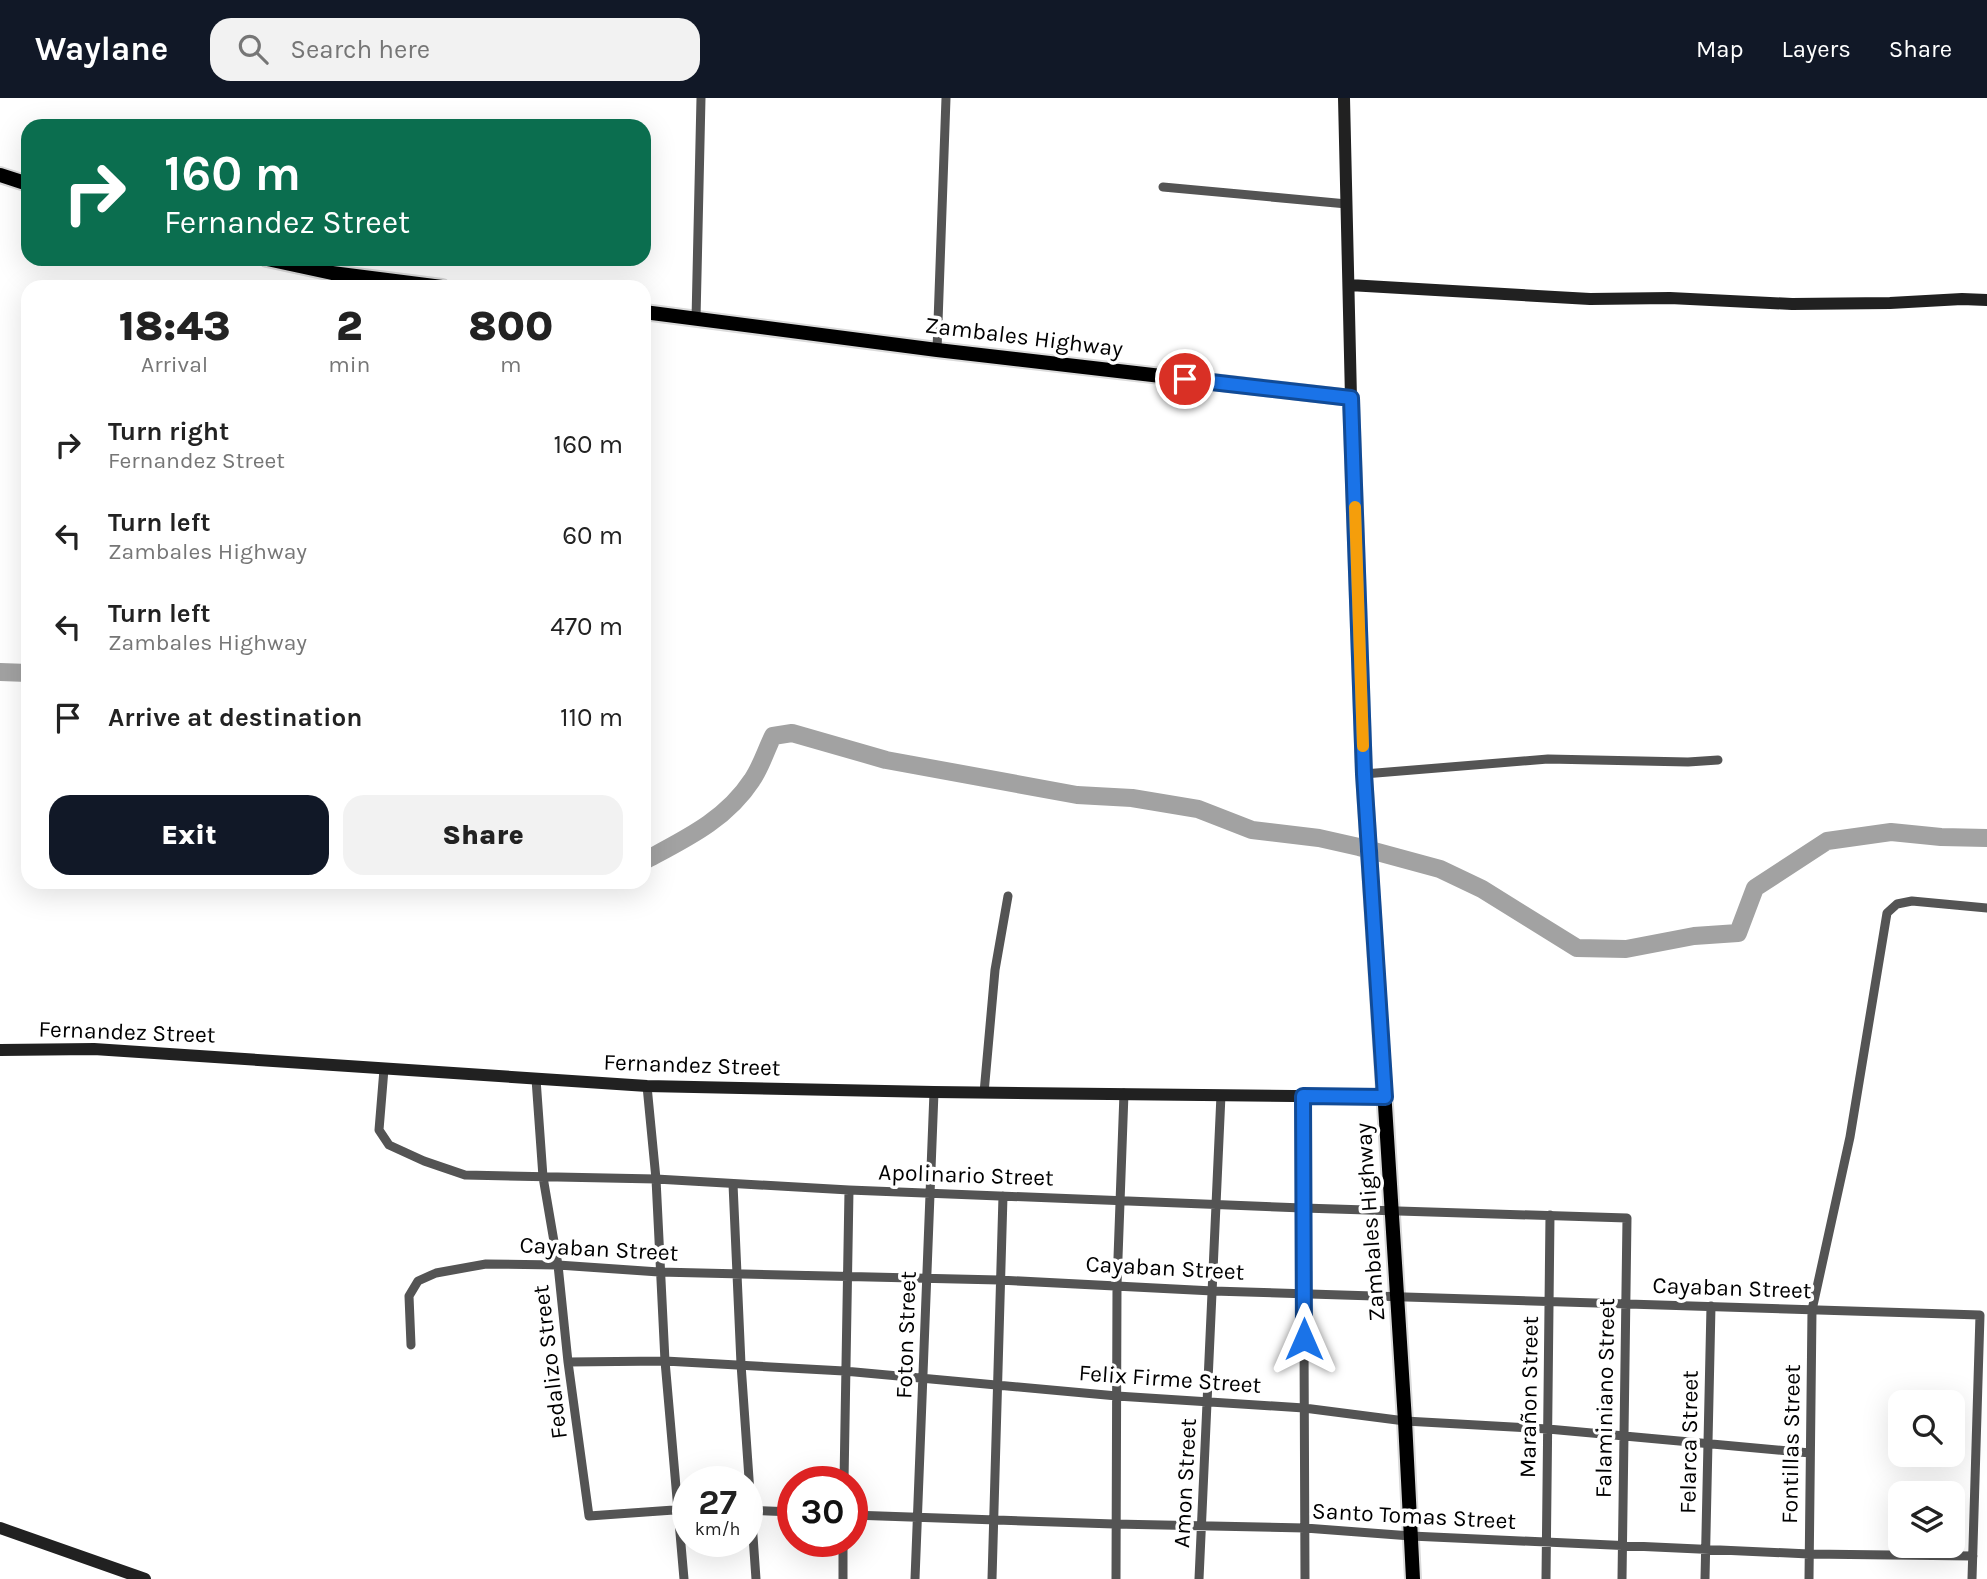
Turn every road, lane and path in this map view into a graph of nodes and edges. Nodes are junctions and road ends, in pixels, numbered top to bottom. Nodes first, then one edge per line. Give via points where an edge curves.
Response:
1 (701, 98) edge
2 (946, 98) edge
3 (1344, 98) edge
4 (0, 174) edge
5 (21, 182) edge
6 (1163, 187) dead end
7 (1347, 204) junction
8 (300, 266) edge
9 (387, 280) edge
10 (1349, 285) junction
11 (1987, 300) edge
12 (651, 313) edge
13 (696, 319) junction
14 (937, 351) junction
15 (1351, 398) junction
16 (1718, 761) dead end
17 (1364, 774) junction
18 (1008, 896) dead end
19 (1987, 908) edge
20 (0, 1050) edge
21 (383, 1069) junction
22 (536, 1079) junction
23 (647, 1086) junction
24 (934, 1092) junction
25 (984, 1093) junction
26 (1124, 1093) junction
27 (1221, 1095) junction
28 (1303, 1096) junction
29 (1385, 1097) junction
30 (543, 1177) junction
31 (656, 1179) junction
32 (733, 1184) junction
33 (849, 1190) junction
34 (930, 1193) junction
35 (1003, 1196) junction
36 (1119, 1200) junction
37 (1216, 1205) junction
38 (1303, 1208) junction
39 (1392, 1212) junction
40 (1550, 1215) junction
41 (1627, 1218) joint
42 (558, 1265) junction
43 (659, 1272) junction
44 (737, 1273) junction
45 (846, 1275) junction
46 (927, 1278) junction
47 (999, 1280) junction
48 (1117, 1284) junction
49 (1213, 1291) junction
50 (1304, 1294) junction
51 (1397, 1297) junction
52 (1549, 1301) junction
53 (1626, 1304) junction
54 (1711, 1306) junction
55 (1812, 1310) junction
56 (411, 1345) dead end
57 (665, 1361) junction
58 (568, 1362) junction
59 (741, 1364) junction
60 (844, 1371) junction
61 (924, 1378) junction
62 (997, 1385) junction
63 (1117, 1396) junction
64 (1208, 1402) junction
65 (1304, 1408) junction
66 (1405, 1421) junction
67 (1548, 1429) junction
68 (1624, 1436) junction
69 (1709, 1444) junction
70 (1810, 1453) junction
71 (674, 1466) edge
72 (747, 1466) edge
73 (844, 1466) edge
74 (672, 1509) edge
75 (868, 1515) edge
76 (918, 1517) junction
77 (994, 1520) junction
78 (1114, 1524) junction
79 (1202, 1526) junction
80 (0, 1528) edge
81 (1305, 1528) junction
82 (1411, 1536) junction
83 (1547, 1542) junction
84 (1623, 1546) junction
85 (1706, 1550) junction
86 (1809, 1554) junction
87 (1973, 1556) junction
88 (682, 1557) edge
89 (754, 1557) edge
90 (843, 1557) edge
91 (145, 1579) edge
92 (684, 1579) edge
93 (756, 1579) edge
94 (843, 1579) edge
95 (915, 1579) edge
96 (992, 1579) edge
97 (1116, 1579) edge
98 (1199, 1579) edge
99 (1305, 1579) edge
100 (1413, 1579) edge
101 (1546, 1579) edge
102 (1622, 1579) edge
103 (1705, 1579) edge
104 (1809, 1579) edge
105 (1972, 1579) edge

1 - 13 street
2 - 14 street
3 - 7 street
4 - 5 main road
6 - 7 street
7 - 10 street
8 - 9 main road
10 - 11 street via 1590,299 1792,304
10 - 15 street
12 - 13 main road, Zambales Highway
13 - 14 main road, Zambales Highway
14 - 15 main road, Zambales Highway
15 - 17 main road, Zambales Highway
16 - 17 street via 1548,759
17 - 29 main road, Zambales Highway
18 - 25 street via 995,970
19 - 55 street, Fontillas Street via 1912,901 1897,904 1887,913 1850,1136
20 - 21 street, Fernandez Street via 94,1049
21 - 22 street, Fernandez Street
21 - 30 street, Apolinario Street via 379,1130 389,1145 465,1175
22 - 23 street, Fernandez Street
22 - 30 street, Fedalizo Street
23 - 24 street, Fernandez Street
23 - 31 street
24 - 25 street, Fernandez Street
24 - 34 street, Foton Street
25 - 26 street, Fernandez Street
26 - 27 street, Fernandez Street
26 - 36 street
27 - 28 street, Fernandez Street
27 - 37 street, Amon Street
28 - 29 street, Fernandez Street
28 - 38 street
29 - 39 main road, Zambales Highway
30 - 31 street, Apolinario Street
30 - 42 street, Fedalizo Street
31 - 32 street, Apolinario Street
31 - 43 street
32 - 33 street, Apolinario Street
32 - 44 street
33 - 34 street, Apolinario Street
33 - 45 street
34 - 35 street, Apolinario Street
34 - 46 street, Foton Street
35 - 36 street, Apolinario Street
35 - 47 street
36 - 37 street, Apolinario Street
36 - 48 street
37 - 38 street, Apolinario Street
37 - 49 street, Amon Street
38 - 39 street, Apolinario Street
38 - 50 street
39 - 40 street, Apolinario Street
39 - 51 main road, Zambales Highway
40 - 41 street, Apolinario Street
40 - 52 street, Marañon Street
41 - 53 street, Falaminiano Street
42 - 43 street, Cayaban Street
42 - 56 street, Cayaban Street via 473,1265 418,1281 409,1296
42 - 58 street, Fedalizo Street
43 - 44 street, Cayaban Street
43 - 57 street
44 - 45 street, Cayaban Street
44 - 59 street
45 - 46 street, Cayaban Street
45 - 60 street
46 - 47 street, Cayaban Street
46 - 61 street, Foton Street
47 - 48 street, Cayaban Street
47 - 62 street
48 - 49 street, Cayaban Street
48 - 63 street
49 - 50 street, Cayaban Street
49 - 64 street, Amon Street
50 - 51 street, Cayaban Street
50 - 65 street
51 - 52 street, Cayaban Street
51 - 66 main road, Zambales Highway
52 - 53 street, Cayaban Street
52 - 67 street, Marañon Street
53 - 54 street, Cayaban Street
53 - 68 street, Falaminiano Street
54 - 55 street, Cayaban Street
54 - 69 street, Felarca Street
55 - 70 street, Fontillas Street
55 - 87 street, Cayaban Street via 1980,1315
57 - 58 street, Felix Firme Street
57 - 59 street, Felix Firme Street
57 - 71 street
58 - 74 street, Fedalizo Street via 589,1516
59 - 60 street, Felix Firme Street
59 - 72 street
60 - 61 street, Felix Firme Street
60 - 73 street
61 - 62 street, Felix Firme Street
61 - 76 street, Foton Street
62 - 63 street, Felix Firme Street
62 - 77 street
63 - 64 street, Felix Firme Street
63 - 78 street
64 - 65 street, Felix Firme Street
64 - 79 street, Amon Street
65 - 66 street, Felix Firme Street
65 - 81 street
66 - 67 street, Felix Firme Street
66 - 82 main road, Zambales Highway
67 - 68 street, Felix Firme Street
67 - 83 street, Marañon Street
68 - 69 street, Felix Firme Street
68 - 84 street, Falaminiano Street
69 - 70 street, Felix Firme Street
69 - 85 street, Felarca Street
70 - 86 street, Fontillas Street
75 - 76 street, Santo Tomas Street
76 - 77 street, Santo Tomas Street
76 - 95 street, Foton Street
77 - 78 street, Santo Tomas Street
77 - 96 street
78 - 79 street, Santo Tomas Street
78 - 97 street
79 - 81 street, Santo Tomas Street
79 - 98 street, Amon Street
80 - 91 street
81 - 82 street, Santo Tomas Street
81 - 99 street
82 - 83 street, Santo Tomas Street
82 - 100 main road, Zambales Highway
83 - 84 street, Santo Tomas Street
83 - 101 street, Marañon Street
84 - 85 street, Santo Tomas Street
84 - 102 street, Falaminiano Street
85 - 86 street, Santo Tomas Street
85 - 103 street, Felarca Street
86 - 87 street, Santo Tomas Street
86 - 104 street, Fontillas Street
87 - 105 street
88 - 92 street
89 - 93 street
90 - 94 street

